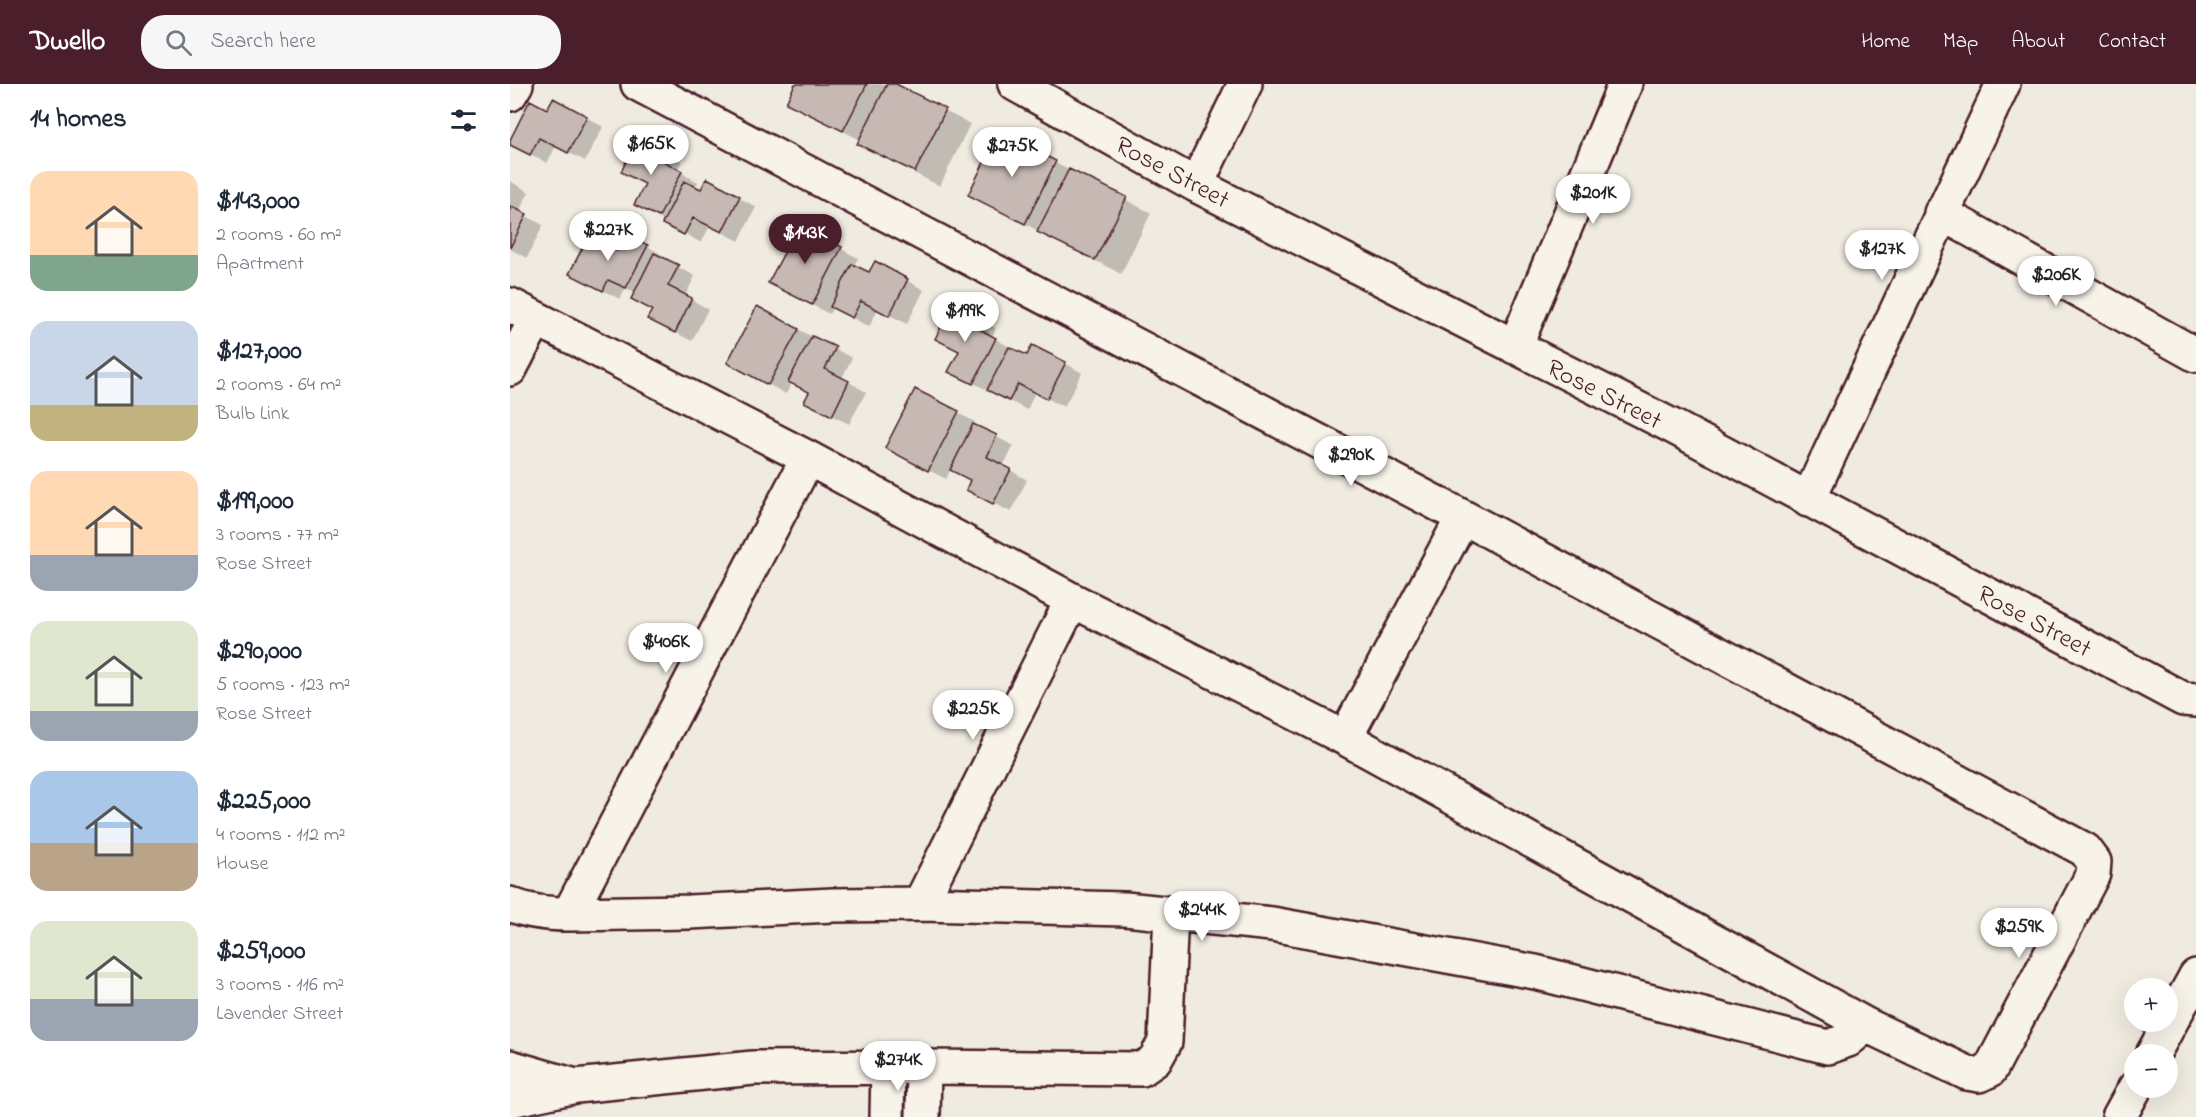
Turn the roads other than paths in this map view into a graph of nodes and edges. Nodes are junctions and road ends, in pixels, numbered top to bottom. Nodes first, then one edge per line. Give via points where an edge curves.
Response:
1 (516, 84) edge
2 (639, 84) edge
3 (1015, 84) edge
4 (1245, 84) edge
5 (1625, 84) edge
6 (2003, 84) edge
7 (510, 94) edge
8 (1196, 184) junction
9 (1941, 213) junction
10 (523, 312) edge
11 (1515, 347) junction
12 (2196, 355) edge
13 (510, 369) edge
14 (808, 458) junction
15 (1808, 500) junction
16 (1463, 517) junction
17 (1072, 600) junction
18 (2196, 700) edge
19 (1346, 738) junction
20 (510, 904) edge
21 (920, 904) junction
22 (569, 914) junction
23 (1171, 914) junction
24 (2196, 976) edge
25 (1866, 1025) junction
26 (2159, 1044) edge
27 (510, 1067) edge
28 (888, 1067) junction
29 (924, 1067) junction
30 (576, 1086) junction
31 (2129, 1098) edge
32 (510, 1100) edge
33 (887, 1117) edge
34 (923, 1117) edge
35 (2119, 1117) edge

1 - 7 street
2 - 16 street
3 - 8 street, Rose Street
4 - 8 street
5 - 11 street
6 - 9 street
8 - 11 street, Rose Street
9 - 12 street
9 - 15 street
10 - 13 street
10 - 14 street
11 - 15 street, Rose Street
14 - 17 street
14 - 22 street
15 - 18 street, Rose Street via 2183,699
16 - 19 street
16 - 25 street via 2085,850 2094,862 2093,874 1989,1070 1979,1075 1967,1073
17 - 19 street
17 - 21 street
19 - 25 street
20 - 22 street
21 - 22 street
21 - 23 street via 1125,909
23 - 25 street via 1272,924 1535,972 1828,1047 1848,1040
23 - 29 street via 1164,1042 1155,1060 1142,1070
24 - 26 street
27 - 30 street
28 - 29 street
28 - 30 street via 753,1068
28 - 33 street
29 - 34 street
30 - 32 street
31 - 35 street

